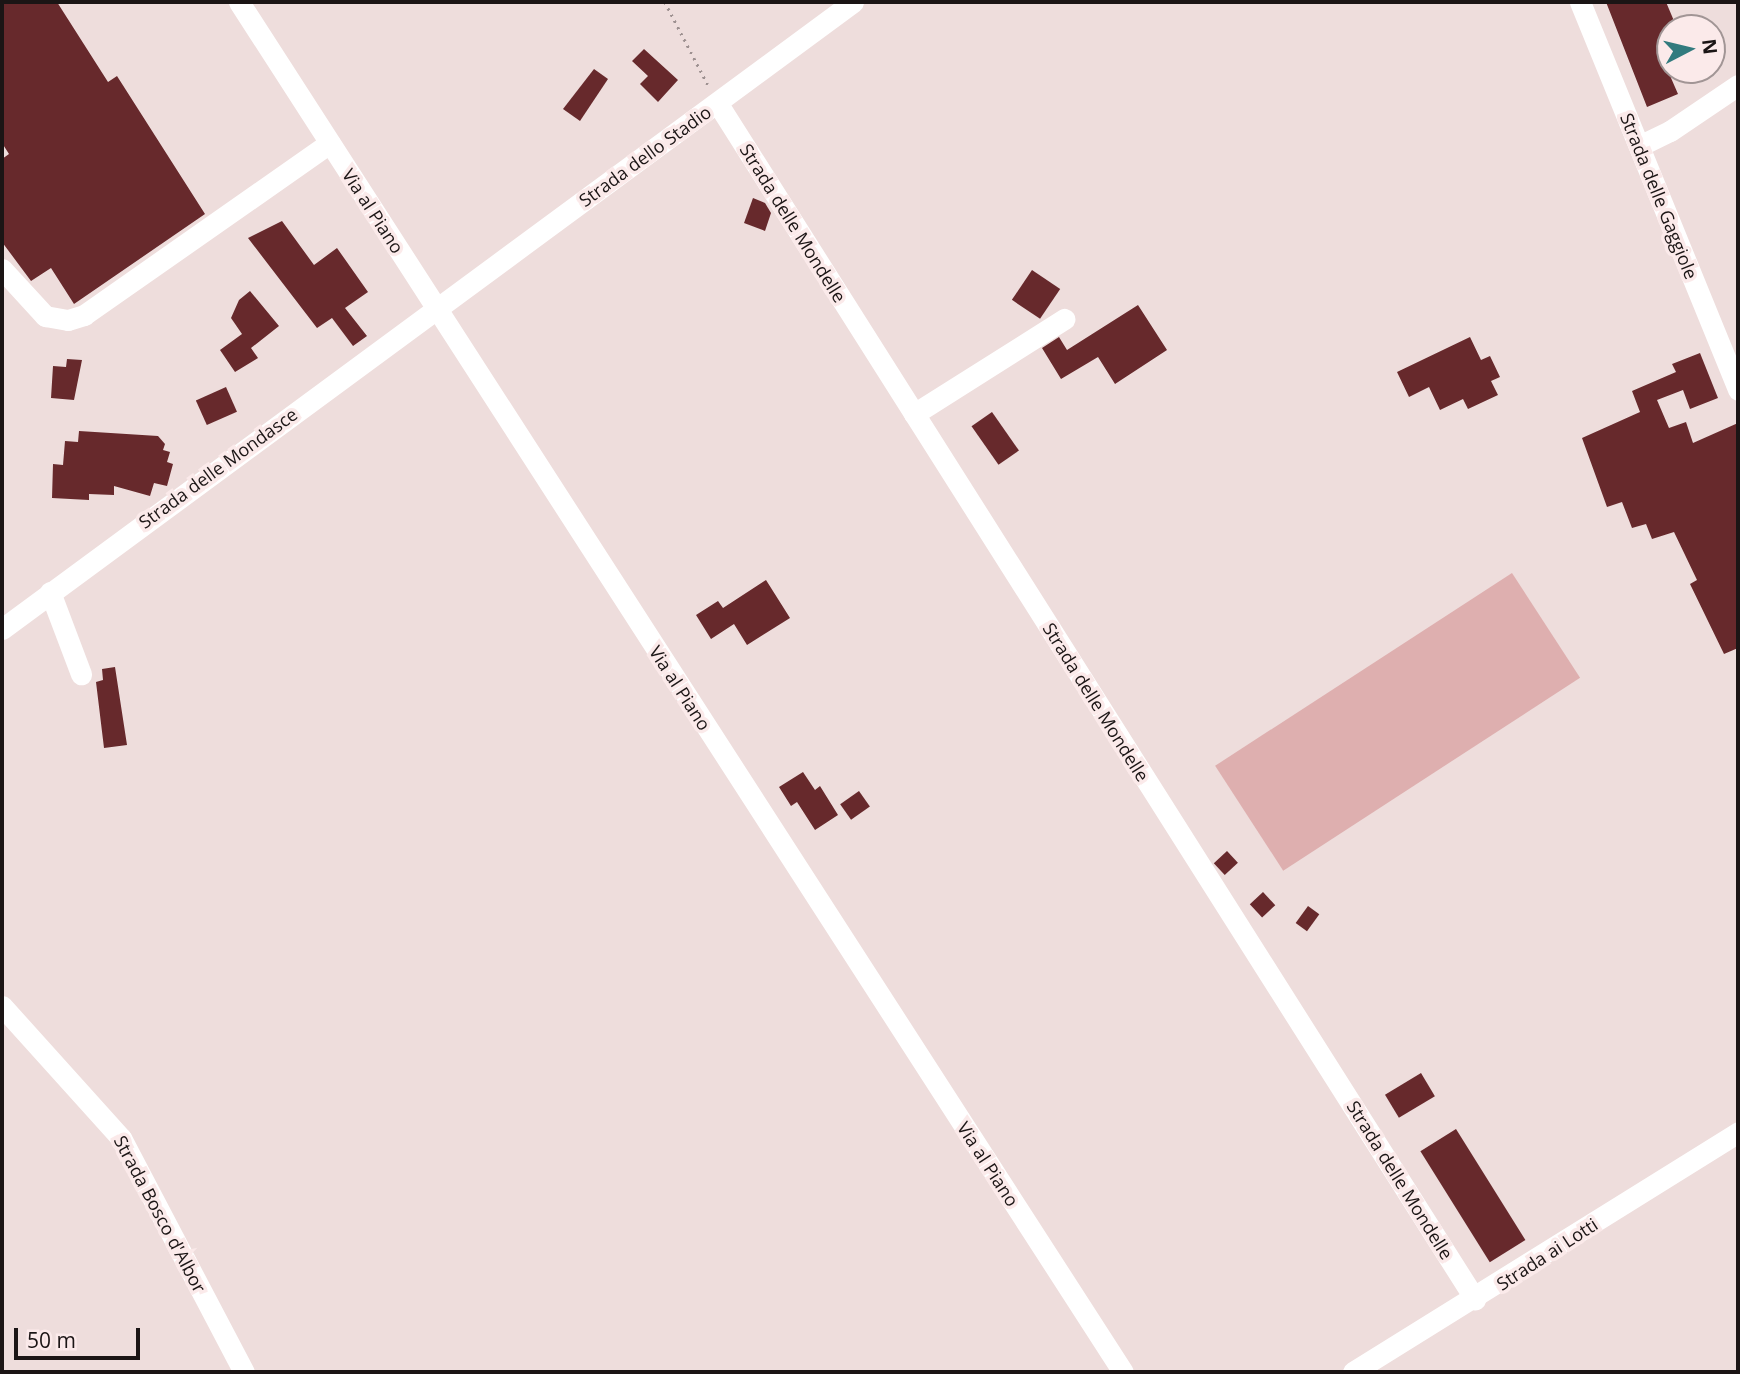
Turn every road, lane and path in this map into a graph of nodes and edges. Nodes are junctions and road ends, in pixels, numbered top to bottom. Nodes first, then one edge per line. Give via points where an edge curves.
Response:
1 (239, 2) edge
2 (665, 2) edge
3 (853, 2) edge
4 (1580, 2) edge
5 (1738, 85) edge
6 (718, 104) junction
7 (330, 143) junction
8 (1639, 146) junction
9 (2, 270) edge
10 (436, 308) junction
11 (1063, 319) dead end
12 (1738, 390) edge
13 (914, 414) junction
14 (50, 592) junction
15 (2, 629) edge
16 (81, 674) dead end
17 (2, 1006) edge
18 (1738, 1132) edge
19 (1475, 1299) junction
20 (244, 1372) edge
21 (1123, 1372) edge
22 (1353, 1372) edge

1 - 7 street, Via al Piano
2 - 6 path
3 - 6 street, Strada dello Stadio
4 - 8 street, Strada delle Gaggiole
5 - 8 street
6 - 10 street, Strada dello Stadio
6 - 13 street, Strada delle Mondelle
7 - 9 street via 84,315 68,320 45,316
7 - 10 street, Via al Piano
8 - 12 street, Strada delle Gaggiole
10 - 14 street, Strada delle Mondasce
10 - 21 street, Via al Piano
11 - 13 street
13 - 19 street, Strada delle Mondelle
14 - 15 street, Strada delle Mondasce
14 - 16 street
17 - 20 street, Strada Bosco d'Albor via 121,1138
18 - 19 street, Strada ai Lotti
19 - 22 street, Strada ai Lotti

